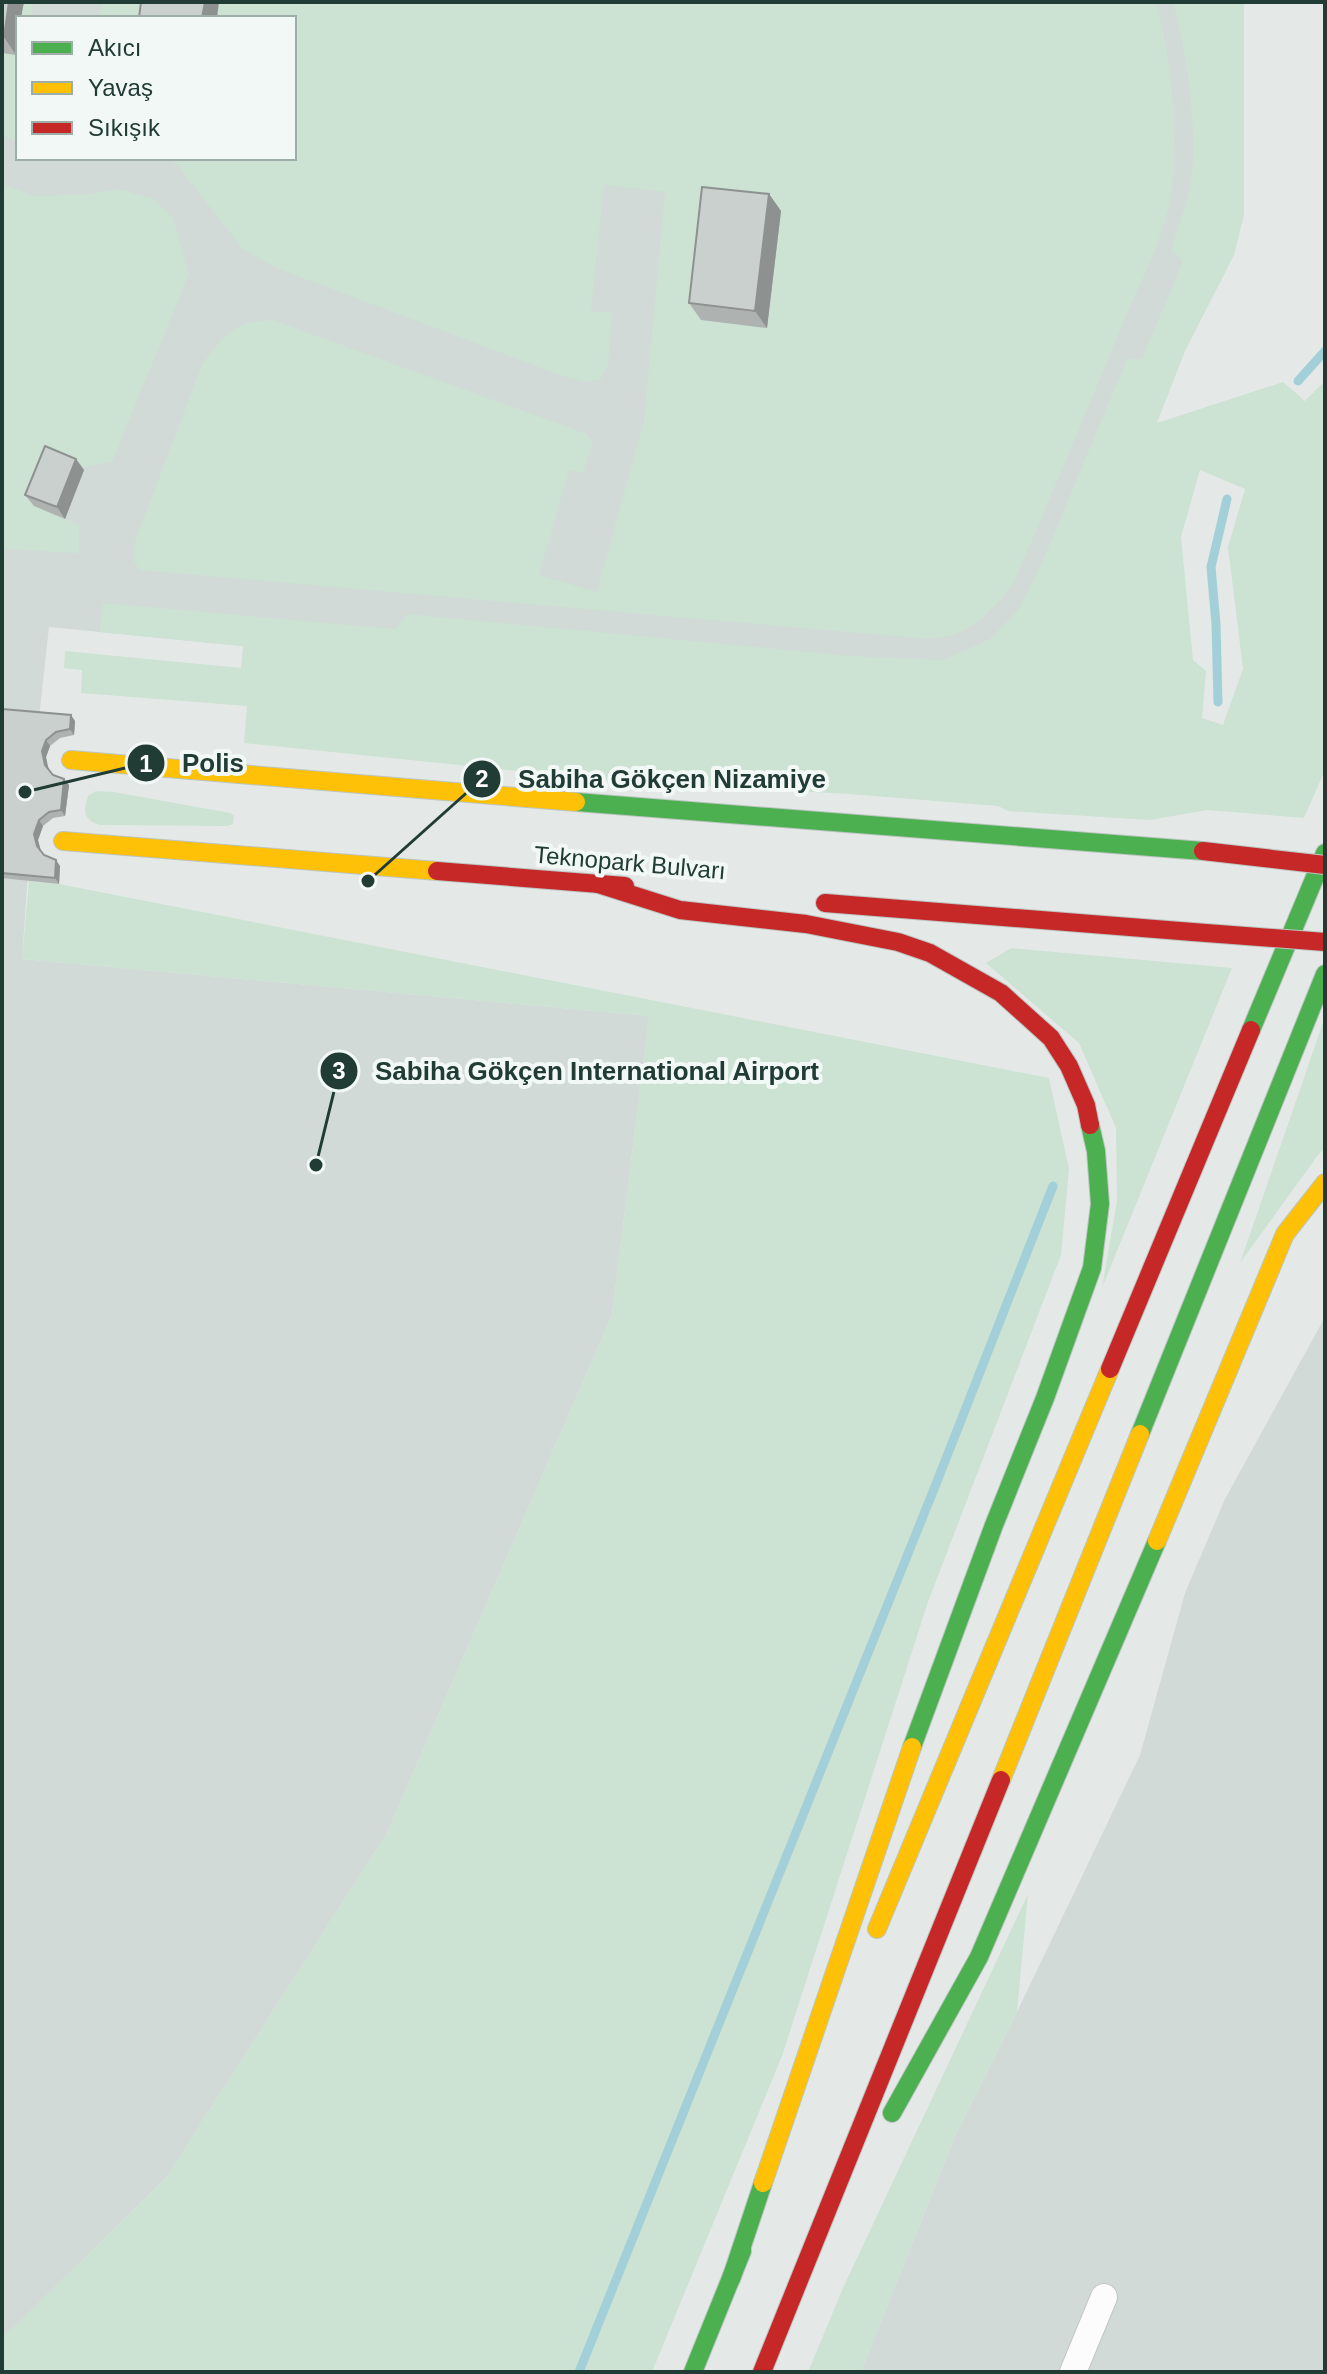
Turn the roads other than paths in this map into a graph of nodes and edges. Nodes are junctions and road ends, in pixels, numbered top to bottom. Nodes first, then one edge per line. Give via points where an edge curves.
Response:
1 (71, 760) dead end
2 (63, 841) dead end
3 (1325, 853) edge
4 (1325, 865) edge
5 (598, 884) junction
6 (676, 891) dead end
7 (801, 901) dead end
8 (1325, 942) edge
9 (1325, 974) edge
10 (1325, 1183) edge
11 (872, 1941) dead end
12 (835, 2029) dead end
13 (803, 2273) junction
14 (731, 2279) junction
15 (1104, 2297) dead end
16 (693, 2372) edge
17 (762, 2372) edge
18 (1073, 2372) edge

1 - 4 highway, bridge
2 - 5 highway, Teknopark Bulvarı
3 - 11 highway
5 - 6 highway, Teknopark Bulvarı
5 - 14 highway via 680,910 806,924 898,942 967,972 1001,993 1051,1038 1086,1105 1096,1151 1100,1204 1092,1268 896,1789
7 - 8 highway, bridge
9 - 13 highway
10 - 13 highway via 1285,1234 979,1957
12 - 14 highway
13 - 17 highway
14 - 16 highway
15 - 18 street

